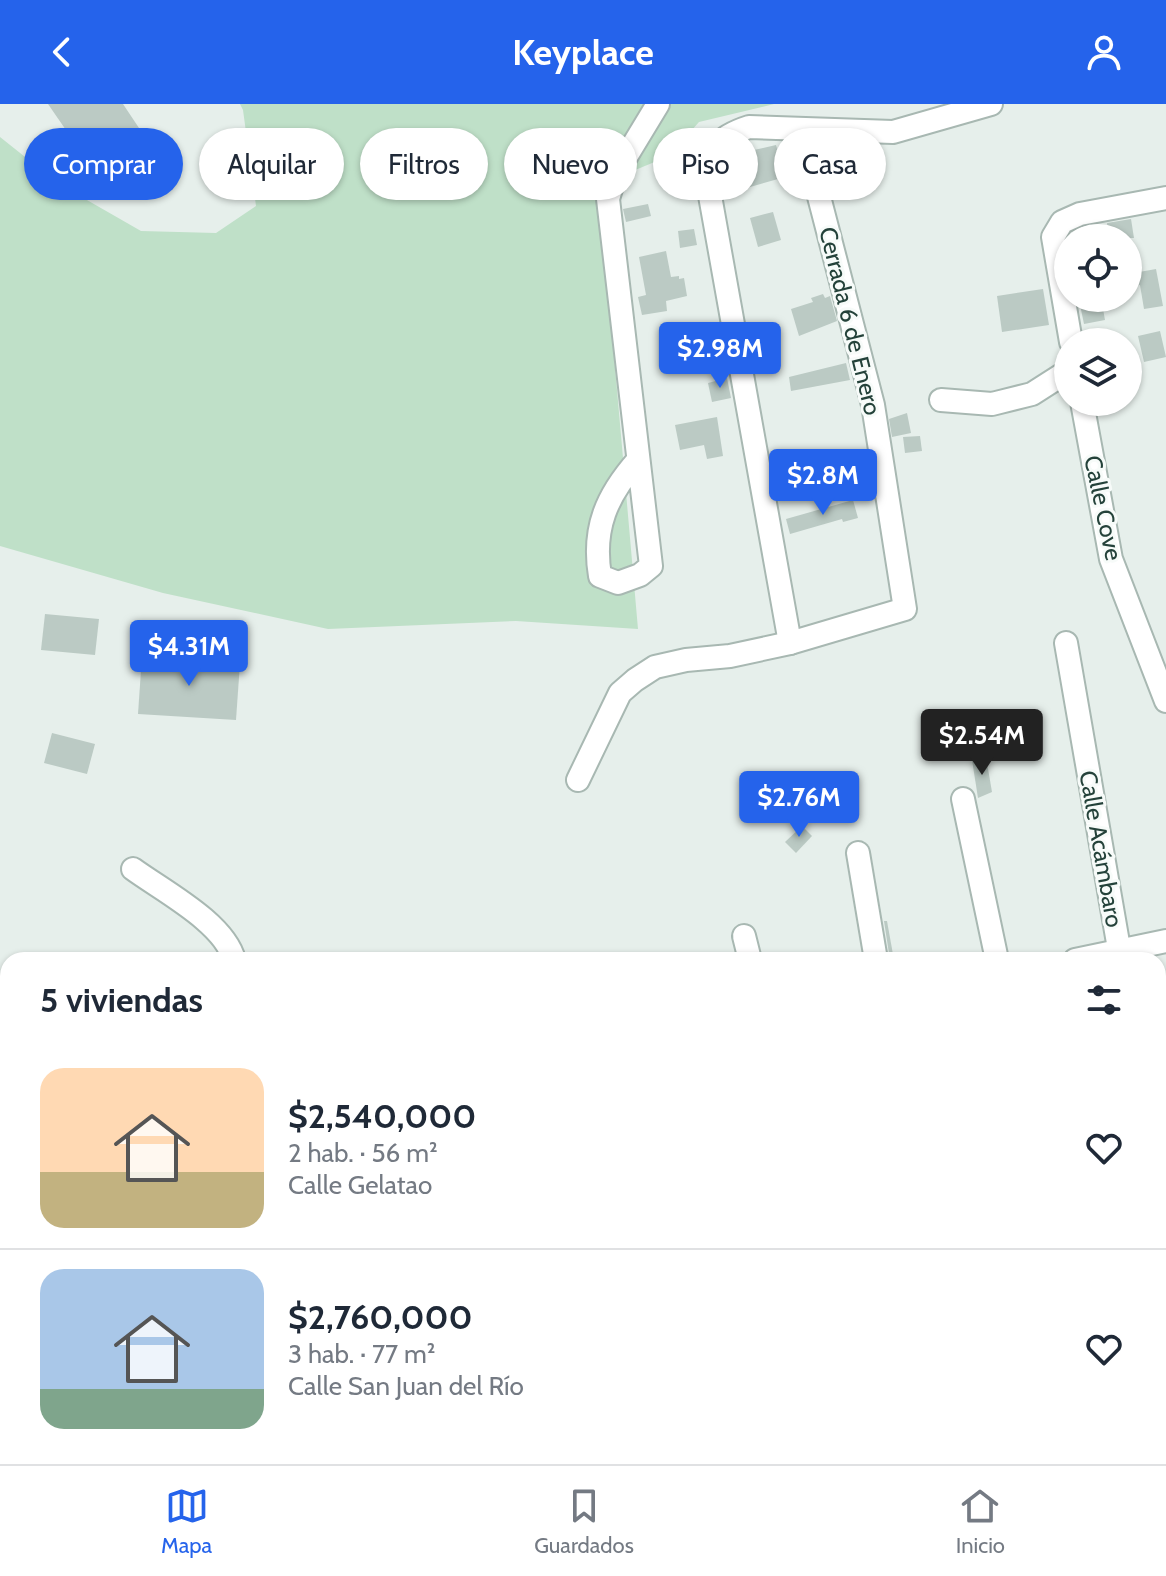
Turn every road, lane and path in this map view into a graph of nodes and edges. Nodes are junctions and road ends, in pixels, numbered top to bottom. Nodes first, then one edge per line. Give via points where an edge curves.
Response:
1 (658, 104) edge
2 (991, 104) edge
3 (774, 129) edge
4 (886, 132) edge
5 (1166, 198) edge
6 (820, 200) edge
7 (1069, 328) edge
8 (1054, 380) edge
9 (941, 400) dead end
10 (1085, 416) edge
11 (638, 460) junction
12 (790, 643) junction
13 (1066, 643) dead end
14 (1166, 701) edge
15 (578, 780) dead end
16 (963, 799) dead end
17 (858, 853) dead end
18 (133, 869) dead end
19 (744, 936) dead end
20 (1166, 941) edge
21 (232, 952) edge
22 (748, 952) edge
23 (875, 952) edge
24 (995, 952) edge
25 (1119, 952) edge
26 (1132, 952) edge

1 - 11 street via 615,175 608,199
2 - 4 street
3 - 12 street via 749,127 718,142 707,179
5 - 7 street via 1062,222 1053,237
6 - 12 street, Cerrada 6 de Enero via 873,405 905,609
8 - 9 street via 1032,394 992,404
10 - 14 street, Calle Cove via 1111,559
11 - 11 street via 617,483 596,551 600,576 618,583 651,566
12 - 15 street via 655,667 620,693
13 - 25 street, Calle Acámbaro
16 - 24 street
17 - 23 street
18 - 21 street via 217,929
19 - 22 street
20 - 26 street

